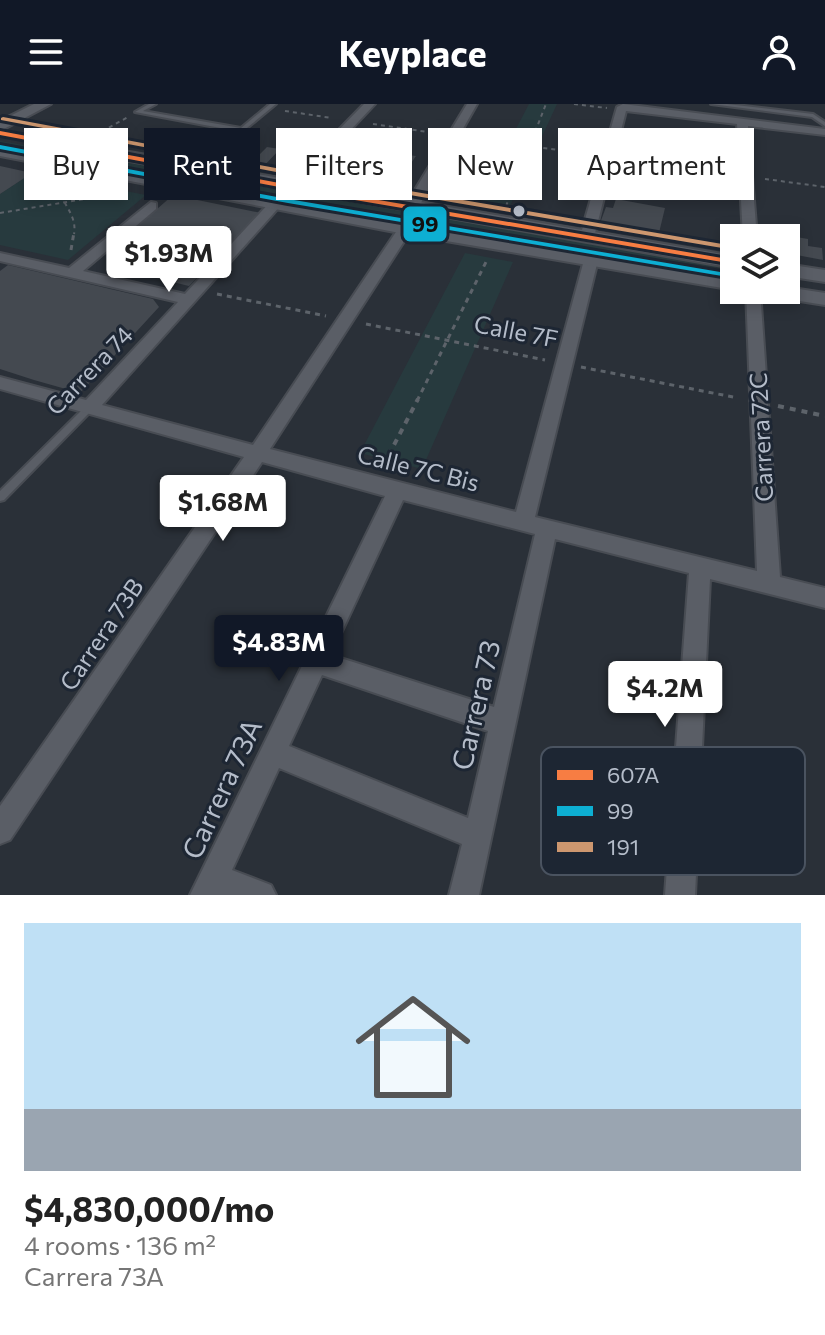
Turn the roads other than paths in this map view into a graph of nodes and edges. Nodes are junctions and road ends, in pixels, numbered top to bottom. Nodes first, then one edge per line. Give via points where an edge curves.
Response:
1 (44, 104) edge
2 (153, 104) edge
3 (370, 104) edge
4 (472, 104) edge
5 (714, 104) edge
6 (270, 106) edge
7 (792, 113) junction
8 (742, 122) junction
9 (825, 124) edge
10 (346, 128) edge
11 (796, 128) junction
12 (0, 130) edge
13 (825, 132) edge
14 (0, 151) edge
15 (276, 184) edge
16 (339, 200) edge
17 (276, 204) junction
18 (151, 206) dead end
19 (408, 218) junction
20 (749, 224) edge
21 (587, 237) junction
22 (0, 257) edge
23 (591, 260) junction
24 (720, 260) edge
25 (800, 272) edge
26 (71, 274) junction
27 (825, 276) edge
28 (720, 282) edge
29 (194, 295) junction
30 (800, 295) edge
31 (825, 299) edge
32 (754, 304) edge
33 (0, 383) edge
34 (89, 408) junction
35 (256, 455) junction
36 (385, 488) junction
37 (0, 497) edge
38 (535, 526) junction
39 (700, 567) junction
40 (769, 584) junction
41 (825, 598) edge
42 (316, 662) junction
43 (503, 723) junction
44 (689, 747) edge
45 (273, 752) junction
46 (0, 830) edge
47 (477, 836) junction
48 (681, 875) edge
49 (209, 886) edge
50 (261, 895) edge
51 (464, 895) edge
52 (680, 895) edge

1 - 12 street
2 - 6 lane via 138,112 242,130
3 - 10 street
4 - 19 street, Carrera 73B
5 - 7 lane
7 - 9 lane
7 - 11 lane
8 - 11 street
8 - 20 street
8 - 21 street via 622,107
11 - 13 street
12 - 15 street
14 - 17 street
16 - 19 street
17 - 19 street
17 - 29 street, Carrera 74
18 - 26 street
19 - 21 street
19 - 23 street
19 - 35 street, Carrera 73B
21 - 24 street
22 - 26 street
23 - 28 street
23 - 38 street, Carrera 73 via 564,364
25 - 27 street
26 - 29 street
29 - 34 street, Carrera 74
30 - 31 street
32 - 40 street, Carrera 72C
33 - 34 street, Calle 7C Bis
34 - 35 street, Calle 7C Bis
34 - 37 lane, Carrera 74
35 - 36 street, Calle 7C Bis
35 - 46 street, Carrera 73B
36 - 38 street, Calle 7C Bis
36 - 42 street, Carrera 73A
38 - 39 street, Calle 7C Bis
38 - 43 street, Carrera 73
39 - 40 street, Calle 7C Bis
39 - 44 street
40 - 41 street, Calle 7C Bis
42 - 43 street
42 - 45 street, Carrera 73A
43 - 47 street, Carrera 73
45 - 47 street
45 - 49 street, Carrera 73A
47 - 51 street, Carrera 73
48 - 52 street
49 - 50 street

